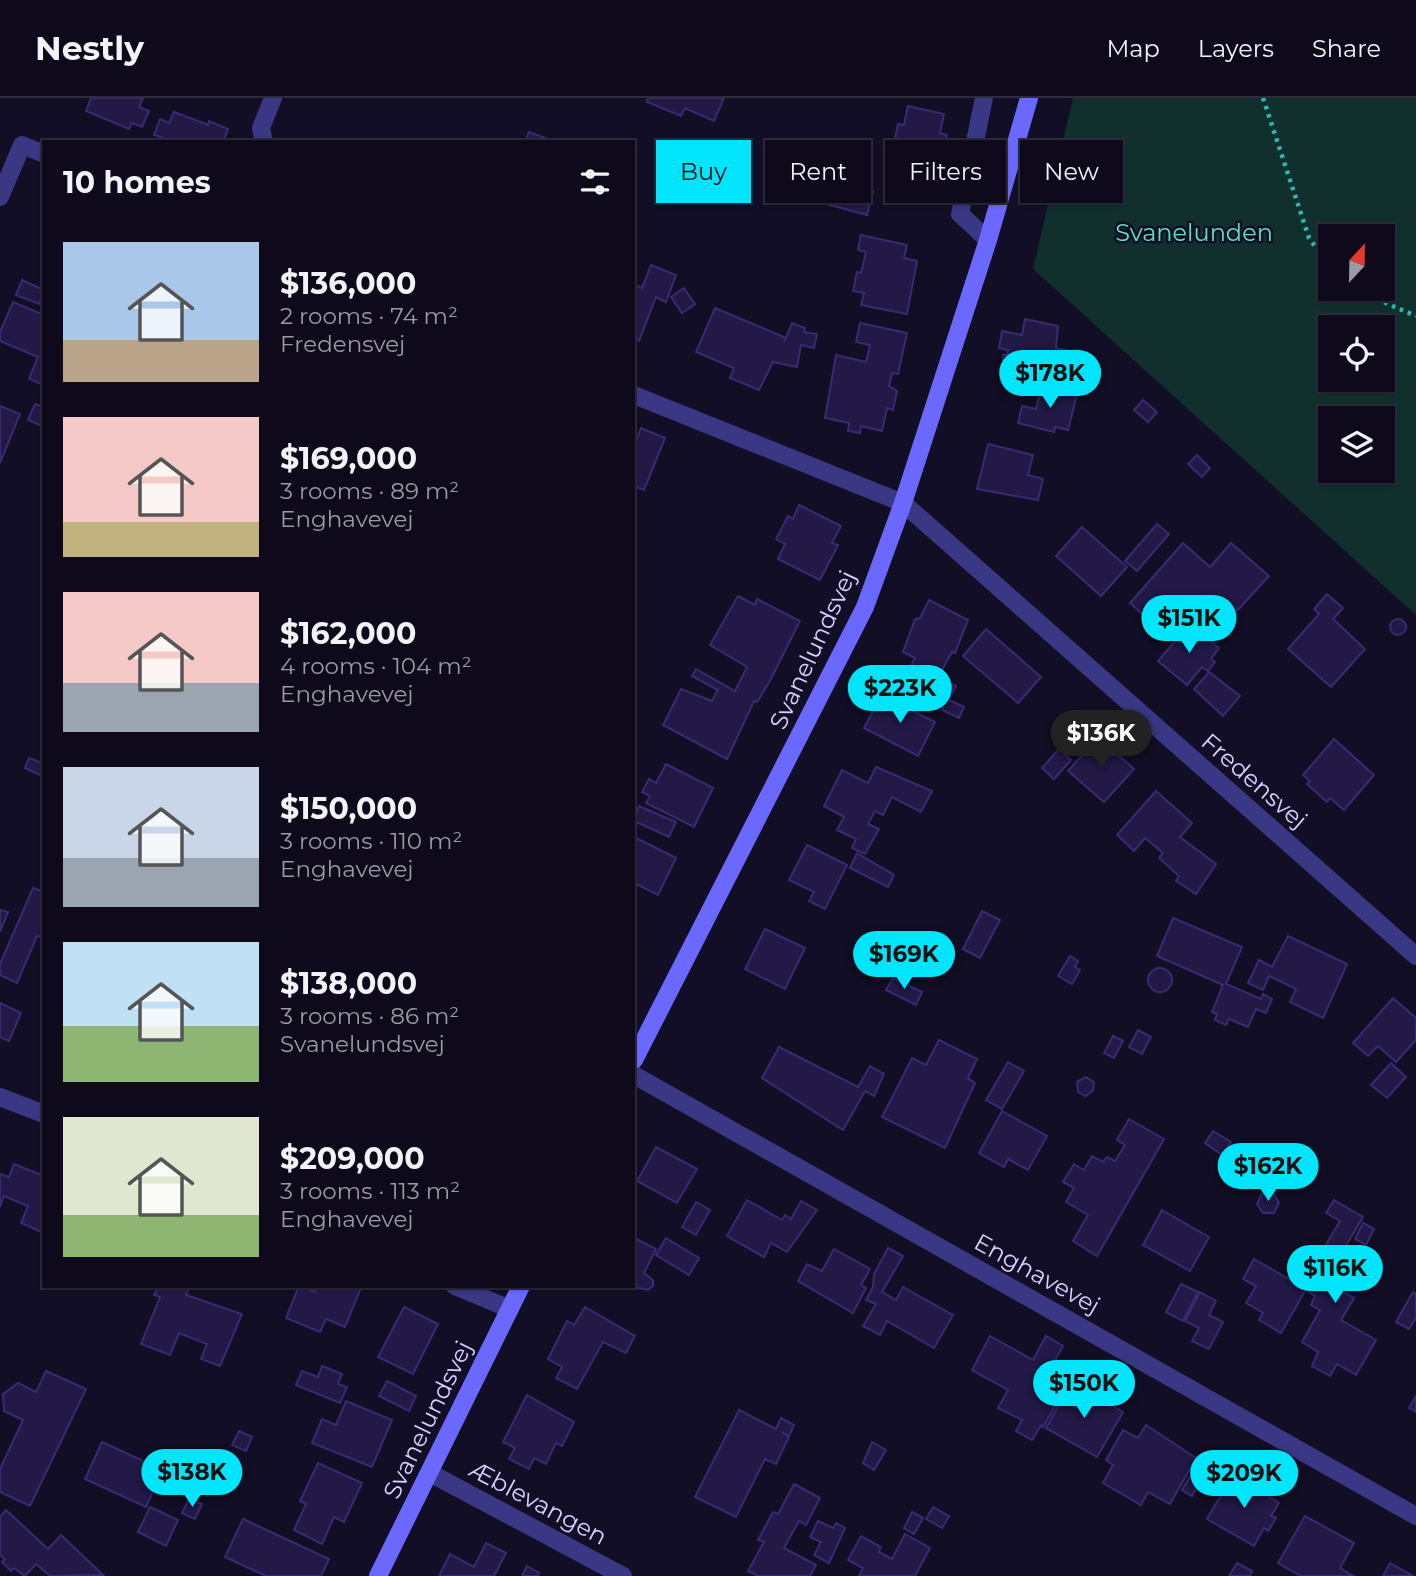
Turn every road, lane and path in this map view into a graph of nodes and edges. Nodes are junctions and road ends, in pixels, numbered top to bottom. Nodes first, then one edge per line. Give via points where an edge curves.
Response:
1 (273, 98) edge
2 (984, 98) edge
3 (1029, 98) edge
4 (1263, 98) edge
5 (264, 140) edge
6 (42, 153) edge
7 (0, 197) edge
8 (988, 240) junction
9 (1318, 250) edge
10 (1381, 301) edge
11 (1416, 316) edge
12 (635, 395) edge
13 (903, 503) junction
14 (1416, 956) edge
15 (635, 1058) edge
16 (635, 1076) edge
17 (0, 1097) edge
18 (42, 1113) edge
19 (460, 1288) edge
20 (521, 1288) edge
21 (510, 1310) junction
22 (430, 1473) junction
23 (1416, 1516) edge
24 (378, 1576) edge
25 (623, 1576) edge

1 - 5 street via 261,128
2 - 8 street via 960,214
3 - 8 street, Svanelundsvej
4 - 9 path via 1309,238
6 - 7 street via 22,145
8 - 13 street, Svanelundsvej
10 - 11 path
12 - 13 street, Fredensvej
13 - 14 street, Fredensvej
13 - 15 street, Svanelundsvej via 865,607
16 - 23 street, Enghavevej
17 - 18 street
19 - 21 street
20 - 21 street, Svanelundsvej
21 - 22 street, Svanelundsvej
22 - 24 street, Svanelundsvej
22 - 25 street, Æblevangen

